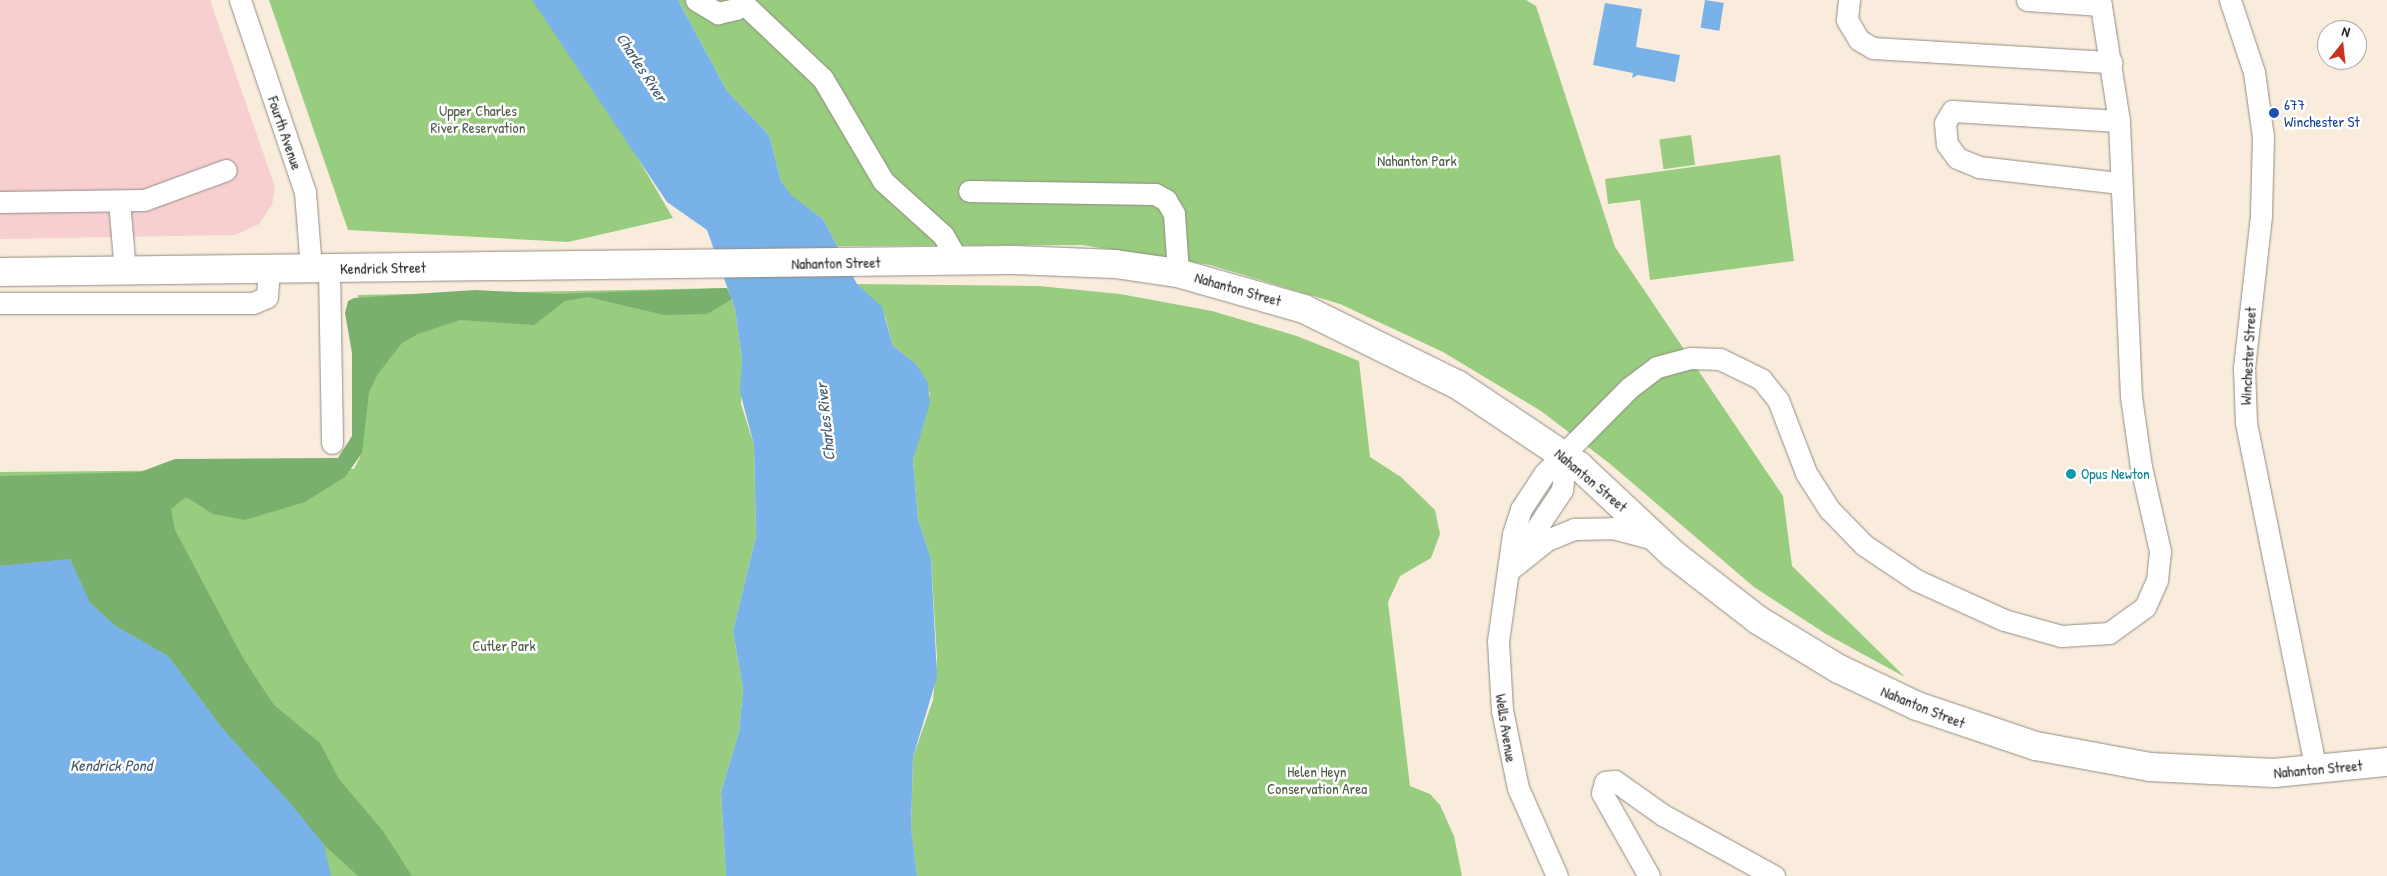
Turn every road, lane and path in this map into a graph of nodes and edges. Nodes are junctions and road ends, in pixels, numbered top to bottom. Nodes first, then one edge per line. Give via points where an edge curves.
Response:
1 (240, 0) edge
2 (696, 0) edge
3 (1849, 0) edge
4 (2027, 0) edge
5 (2230, 0) edge
6 (744, 2) edge
7 (2101, 2) edge
8 (2112, 62) junction
9 (2119, 121) junction
10 (226, 170) dead end
11 (2120, 183) junction
12 (969, 191) dead end
13 (119, 201) junction
14 (0, 202) edge
15 (958, 261) junction
16 (767, 265) joint
17 (320, 269) junction
18 (270, 270) junction
19 (125, 271) junction
20 (0, 272) edge
21 (1178, 273) junction
22 (0, 303) edge
23 (332, 442) dead end
24 (1566, 457) junction
25 (1660, 542) junction
26 (1508, 572) junction
27 (2387, 762) edge
28 (2316, 771) junction
29 (1650, 874) edge
30 (1557, 876) edge
31 (1774, 876) edge

1 - 17 street, Fourth Avenue via 305,192
2 - 6 street via 718,13
3 - 8 street via 1846,20 1859,40 1873,48
4 - 7 street
5 - 28 street, Winchester Street via 2254,72 2263,137 2261,209 2244,368 2246,423
6 - 15 street via 823,79 883,181 944,235
7 - 8 street
8 - 9 street
9 - 11 street
9 - 11 street via 1952,111 1945,123 1947,144 1956,158 1979,167
10 - 13 street via 158,197
11 - 24 street via 2132,406 2160,551 2153,592 2123,627 2092,637 2045,633 1979,609 1888,564 1852,535 1818,495 1771,389 1752,372 1729,361 1690,358 1657,366 1630,388
12 - 21 street via 1155,194 1166,200 1174,214
13 - 14 street
13 - 19 street
15 - 16 main road, Nahanton Street
15 - 21 main road, Nahanton Street via 1074,261
16 - 17 main road, Kendrick Street
17 - 18 main road, Kendrick Street
17 - 23 street, Fourth Avenue
18 - 19 main road, Kendrick Street
18 - 22 street via 267,297 253,303
19 - 20 main road, Kendrick Street
21 - 24 main road, Nahanton Street via 1275,298 1360,333 1481,399
24 - 25 main road, Nahanton Street
24 - 26 street, Wells Avenue via 1562,490
25 - 26 street via 1625,530 1583,527 1547,540
25 - 28 main road, Nahanton Street via 1733,602 1794,643 1872,686 1960,722 2062,752 2150,767 2233,773
26 - 30 street, Wells Avenue via 1498,641 1504,728 1523,803
27 - 28 main road, Nahanton Street
29 - 31 street via 1602,793 1605,782 1615,781 1663,815

